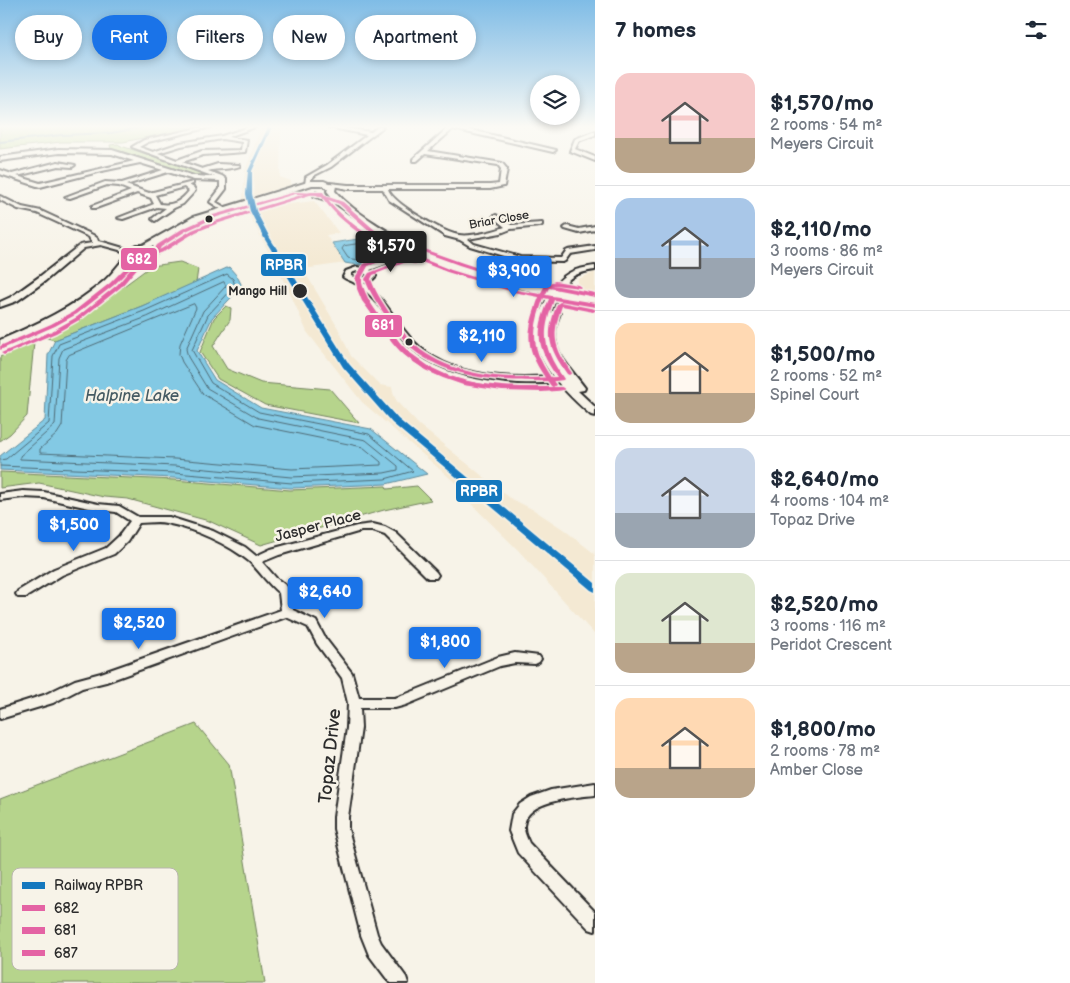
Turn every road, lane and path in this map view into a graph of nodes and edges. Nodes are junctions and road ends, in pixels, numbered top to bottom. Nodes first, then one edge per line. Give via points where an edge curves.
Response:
1 (2, 173) edge
2 (23, 173) edge
3 (87, 173) edge
4 (159, 173) edge
5 (178, 173) edge
6 (212, 173) edge
7 (317, 173) edge
8 (504, 173) edge
9 (10, 176) junction
10 (311, 176) junction
11 (198, 179) junction
12 (222, 179) junction
13 (122, 185) junction
14 (184, 185) junction
15 (329, 187) junction
16 (385, 187) junction
17 (306, 188) junction
18 (137, 191) junction
19 (317, 194) junction
20 (150, 195) junction
21 (68, 197) dead end
22 (0, 198) edge
23 (341, 203) junction
24 (157, 205) junction
25 (94, 207) dead end
26 (171, 208) junction
27 (226, 210) junction
28 (496, 217) dead end
29 (121, 218) dead end
30 (155, 219) dead end
31 (540, 224) dead end
32 (510, 227) junction
33 (567, 228) dead end
34 (595, 228) edge
35 (462, 238) junction
36 (95, 243) junction
37 (595, 248) edge
38 (143, 250) junction
39 (415, 254) junction
40 (595, 268) edge
41 (368, 274) junction
42 (356, 280) junction
43 (372, 293) junction
44 (557, 296) junction
45 (595, 300) edge
46 (0, 305) edge
47 (595, 305) edge
48 (0, 346) edge
49 (566, 378) junction
50 (595, 403) edge
51 (595, 413) edge
52 (0, 497) edge
53 (136, 520) junction
54 (255, 562) junction
55 (432, 575) dead end
56 (22, 594) dead end
57 (288, 612) junction
58 (536, 659) dead end
59 (354, 703) junction
60 (0, 714) edge
61 (595, 789) edge
62 (595, 923) edge
63 (400, 983) edge

1 - 9 street
2 - 9 street
3 - 9 street via 43,185
4 - 13 street
5 - 11 street
6 - 12 street
7 - 10 street
8 - 16 street via 503,184 490,187
10 - 15 street
10 - 17 street
11 - 12 street
11 - 14 street
12 - 27 street via 223,189 213,202
13 - 18 street
13 - 21 street via 107,183
14 - 20 street
14 - 26 street via 192,191 178,206
15 - 16 street
15 - 17 main road
15 - 19 main road
15 - 23 main road
16 - 35 street via 391,199 421,220 446,235
17 - 19 main road
17 - 27 main road
18 - 20 street
18 - 25 street
19 - 23 main road
20 - 24 street
22 - 36 street via 91,236
23 - 39 main road via 371,231
24 - 26 street
24 - 29 street
26 - 30 street
27 - 38 main road
28 - 32 street
31 - 32 street, Briar Close
32 - 35 street, Briar Close
33 - 34 street via 579,231
35 - 37 street via 472,246 511,258 563,260 568,252
36 - 38 street
36 - 46 street via 76,249 42,279
38 - 48 main road via 112,284 75,312 53,325
39 - 41 street
39 - 44 main road via 479,281
40 - 44 street via 565,278
41 - 42 street
41 - 42 street via 353,270 346,274
41 - 43 street
42 - 43 street
43 - 49 street via 413,346 442,364 490,377
44 - 45 main road
44 - 47 main road
44 - 49 street via 550,337
49 - 50 street
49 - 51 street
52 - 53 street via 44,495 119,509
53 - 54 street via 165,519 209,533 232,544
53 - 56 street via 110,551 52,576
54 - 55 street, Jasper Place via 275,552 372,527 392,535
54 - 57 street via 285,591
57 - 59 street, Topaz Drive via 314,627 348,676
57 - 60 street
58 - 59 street via 507,660 395,703
59 - 63 street, Topaz Drive via 342,829 369,935 375,949
61 - 62 street via 543,797 521,813 516,830 523,848

